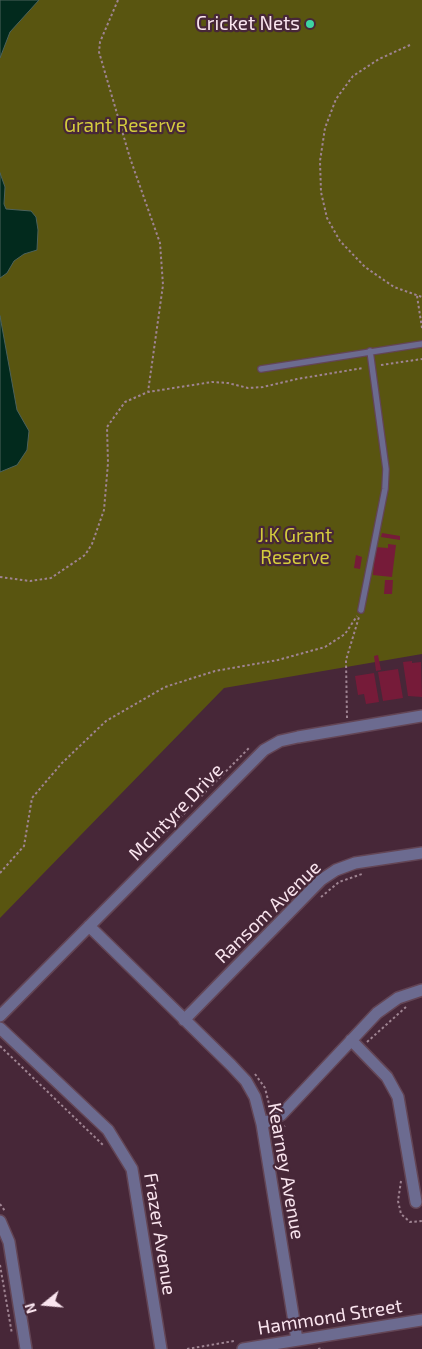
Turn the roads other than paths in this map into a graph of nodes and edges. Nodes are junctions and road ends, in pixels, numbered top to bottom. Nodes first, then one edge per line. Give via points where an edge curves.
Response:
1 (422, 344) edge
2 (370, 352) junction
3 (260, 368) dead end
4 (361, 610) road end
5 (422, 716) edge
6 (422, 853) edge
7 (89, 926) junction
8 (422, 990) edge
9 (0, 1016) edge
10 (184, 1020) junction
11 (0, 1028) edge
12 (351, 1040) junction
13 (267, 1123) junction
14 (416, 1202) dead end
15 (0, 1221) edge
16 (422, 1320) edge
17 (297, 1340) junction
18 (26, 1349) edge
19 (161, 1349) edge
20 (243, 1349) edge

1 - 2 lane
2 - 3 lane
2 - 4 lane via 386,476
5 - 7 street, McIntyre Drive via 288,739 264,750
6 - 10 street, Ransom Avenue via 355,863 321,880
7 - 9 street, McIntyre Drive
7 - 10 street, Kearney Avenue
8 - 12 street via 398,998 377,1013
10 - 13 street, Kearney Avenue via 246,1081
11 - 19 street, Frazer Avenue via 108,1130 132,1169
12 - 13 street via 281,1115
12 - 14 street via 387,1077 398,1097
13 - 17 street, Kearney Avenue
15 - 18 street via 9,1242
16 - 17 street, Hammond Street
17 - 20 street, Hammond Street

